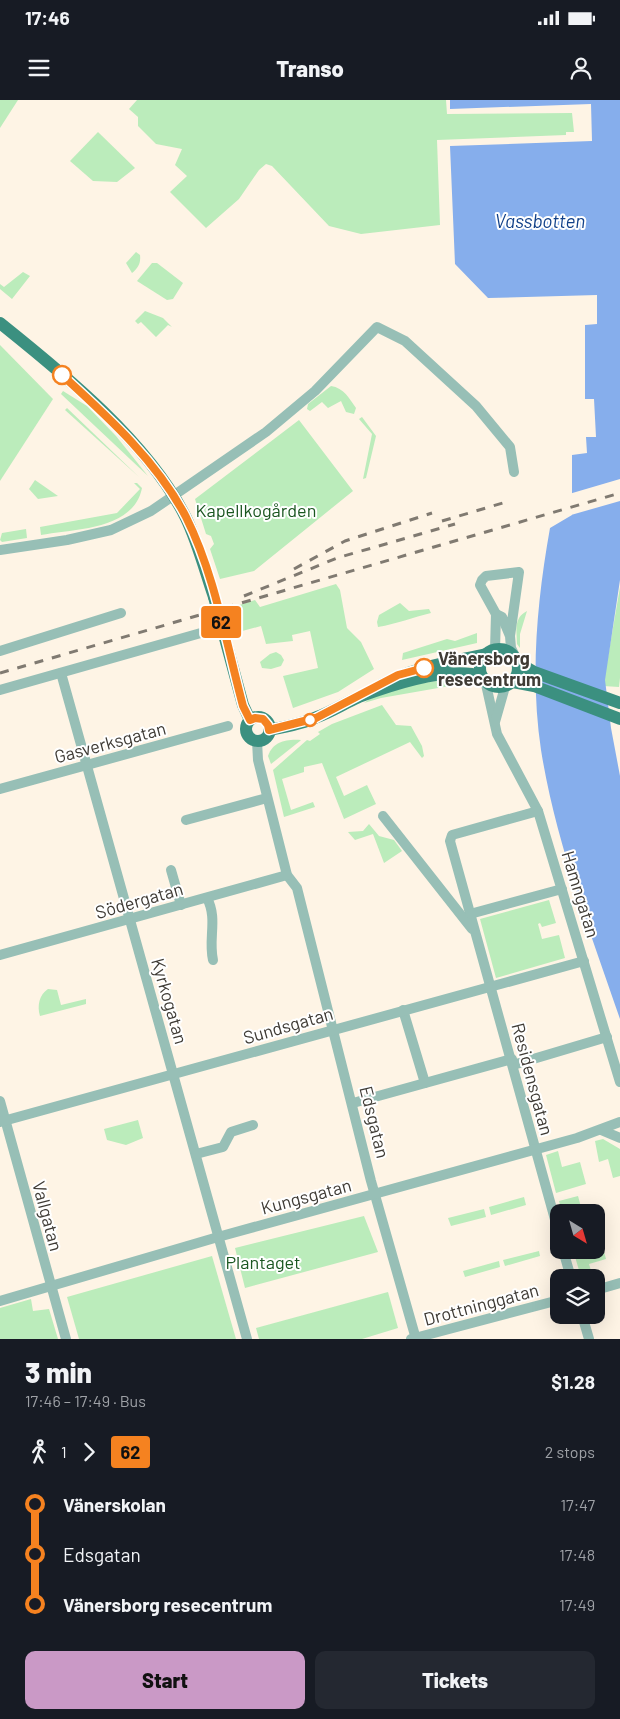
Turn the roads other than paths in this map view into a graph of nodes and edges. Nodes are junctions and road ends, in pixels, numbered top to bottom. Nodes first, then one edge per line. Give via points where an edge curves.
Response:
1 (0, 322) edge
2 (514, 472) dead end
3 (172, 496) junction
4 (0, 550) edge
5 (121, 613) dead end
6 (496, 614) junction
7 (221, 624) junction
8 (510, 636) junction
9 (0, 651) edge
10 (491, 652) junction
11 (517, 660) junction
12 (61, 673) junction
13 (483, 678) junction
14 (509, 684) junction
15 (0, 690) edge
16 (357, 698) junction
17 (615, 701) edge
18 (614, 717) edge
19 (250, 720) junction
20 (494, 723) junction
21 (228, 726) dead end
22 (269, 730) junction
23 (257, 741) junction
24 (87, 765) junction
25 (0, 789) edge
26 (267, 798) junction
27 (538, 811) junction
28 (383, 816) dead end
29 (186, 820) dead end
30 (171, 870) dead end
31 (287, 875) junction
32 (562, 889) junction
33 (207, 898) junction
34 (181, 905) junction
35 (470, 914) junction
36 (130, 919) junction
37 (475, 932) junction
38 (0, 956) edge
39 (213, 960) dead end
40 (584, 961) junction
41 (491, 988) junction
42 (403, 1010) junction
43 (334, 1028) junction
44 (607, 1037) junction
45 (512, 1062) junction
46 (174, 1074) junction
47 (620, 1082) edge
48 (424, 1083) junction
49 (0, 1101) edge
50 (353, 1103) junction
51 (3, 1121) edge
52 (620, 1122) edge
53 (253, 1126) dead end
54 (601, 1130) junction
55 (620, 1138) edge
56 (535, 1149) junction
57 (196, 1154) junction
58 (375, 1194) junction
59 (551, 1204) edge
60 (218, 1237) junction
61 (620, 1282) edge
62 (51, 1286) junction
63 (605, 1287) edge
64 (0, 1301) edge
65 (550, 1302) edge
66 (585, 1324) edge
67 (66, 1339) edge
68 (247, 1339) edge
69 (414, 1339) edge
70 (589, 1339) edge

1 - 3 main road via 116,425
2 - 3 street via 510,447 476,406 405,341 377,327 315,391 273,426
3 - 4 street via 134,522 111,530
3 - 7 main road, bridge via 195,538
5 - 9 street
6 - 8 street via 502,617
6 - 8 street via 480,585 482,580 486,576 519,572
6 - 10 street
7 - 12 street
7 - 19 main road via 243,706
8 - 11 street
10 - 11 main road via 507,650
10 - 13 main road via 481,664
10 - 16 main road via 398,675
11 - 14 main road via 518,674
11 - 17 main road via 534,672
12 - 15 street
12 - 24 street, Kyrkogatan
13 - 14 main road via 494,687
13 - 16 main road via 468,672 456,673 407,682
13 - 20 street, Hamngatan
14 - 18 main road via 534,686
14 - 20 street
16 - 22 main road via 316,718
19 - 22 main road via 263,719
19 - 23 main road via 247,733
20 - 27 street, Hamngatan
21 - 24 street, Gasverksgatan
22 - 23 main road via 265,738
23 - 26 street, Edsgatan
24 - 25 street, Gasverksgatan
24 - 36 street, Kyrkogatan
26 - 29 street
26 - 31 street, Edsgatan
27 - 32 street, Hamngatan
27 - 35 street, Residensgatan via 452,835 450,842
28 - 37 street, Residensgatan
30 - 34 street
31 - 33 street, Södergatan
31 - 43 street, Edsgatan via 296,888
32 - 35 street
32 - 40 street, Hamngatan
33 - 34 street, Södergatan
33 - 39 street via 213,916 214,928 210,936
34 - 36 street, Södergatan
35 - 37 street, Residensgatan
36 - 38 street, Södergatan
36 - 46 street, Kyrkogatan
37 - 41 street, Residensgatan
40 - 41 street, Sundsgatan
40 - 44 street, Hamngatan
41 - 42 street, Sundsgatan
41 - 45 street, Residensgatan
42 - 43 street, Sundsgatan
42 - 48 street
43 - 46 street, Sundsgatan
43 - 50 street, Edsgatan
44 - 45 street
44 - 47 street, Hamngatan
45 - 48 street
45 - 56 street, Residensgatan
46 - 51 street, Sundsgatan
46 - 57 street, Kyrkogatan
48 - 50 street
49 - 51 street, Vallgatan
50 - 58 street, Edsgatan
51 - 62 street, Vallgatan
52 - 54 street, Kungsgatan
53 - 57 street via 232,1132 223,1146
54 - 55 street
54 - 56 street, Kungsgatan
56 - 58 street, Kungsgatan
56 - 59 street, Residensgatan
57 - 60 street, Kyrkogatan
58 - 60 street, Kungsgatan
58 - 69 street, Edsgatan
60 - 62 street, Kungsgatan
60 - 68 street, Kyrkogatan
61 - 63 street
62 - 64 street, Kungsgatan
62 - 67 street, Vallgatan
65 - 69 street, Drottninggatan
66 - 70 street

